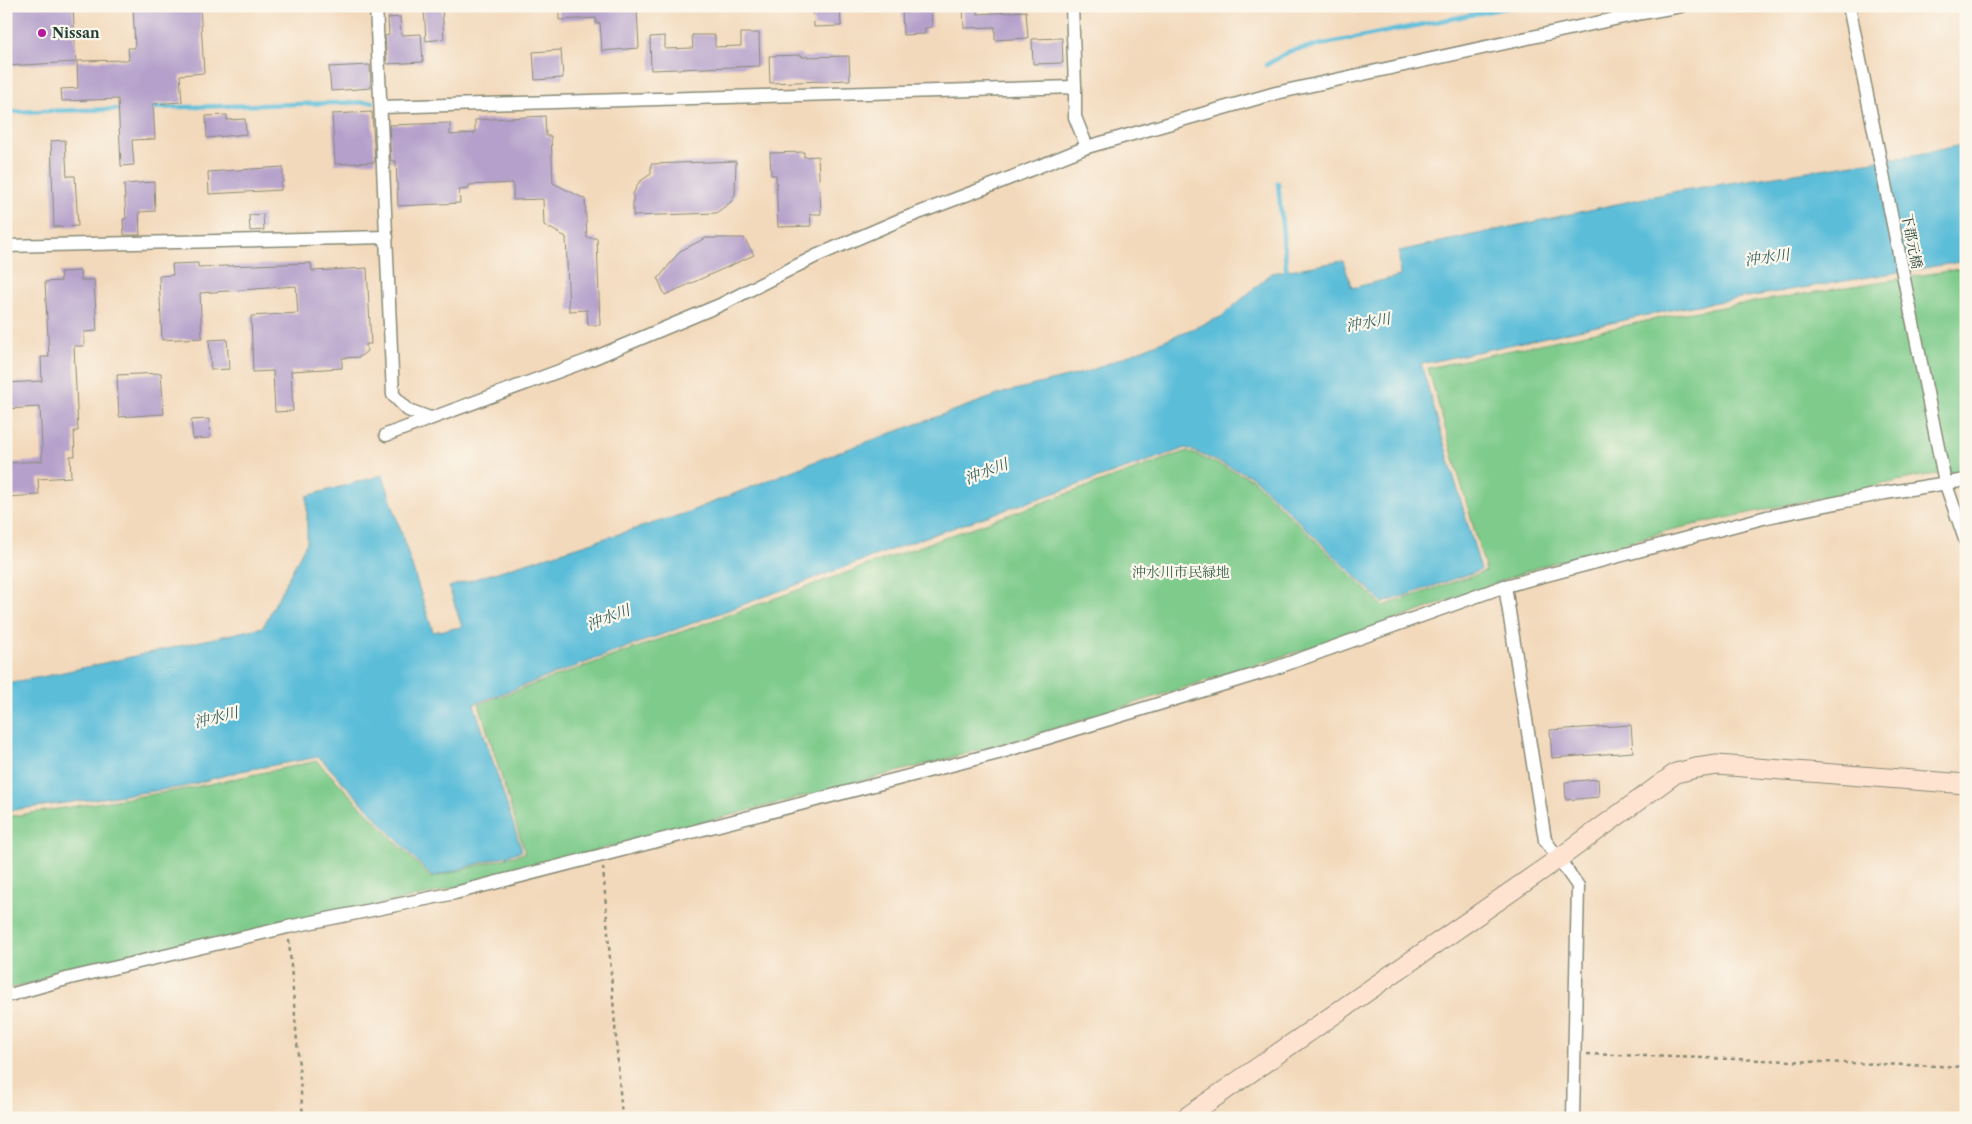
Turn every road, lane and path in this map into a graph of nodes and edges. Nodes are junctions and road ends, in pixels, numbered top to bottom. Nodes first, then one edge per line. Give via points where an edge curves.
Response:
1 (376, 6) edge
2 (1072, 6) edge
3 (1681, 6) edge
4 (1849, 6) edge
5 (1075, 87) junction
6 (381, 107) junction
7 (1087, 147) junction
8 (387, 237) junction
9 (6, 246) edge
10 (430, 418) junction
11 (386, 435) dead end
12 (1966, 480) edge
13 (1945, 482) junction
14 (1966, 542) edge
15 (1505, 586) junction
16 (1966, 784) edge
17 (602, 854) junction
18 (1558, 859) junction
19 (288, 927) junction
20 (6, 996) edge
21 (1576, 1053) junction
22 (1966, 1067) edge
23 (303, 1118) edge
24 (622, 1118) edge
25 (1185, 1118) edge
26 (1573, 1118) edge

1 - 6 street
2 - 5 street
3 - 7 street via 1276,93
4 - 13 street, 下郡元橋
5 - 6 street
5 - 7 street via 1075,117
6 - 8 street
7 - 10 street via 900,220 816,256 720,305 590,360
8 - 9 street
8 - 10 street via 393,394 408,410
10 - 11 street
12 - 13 street
13 - 14 street, 下郡元橋
13 - 15 street via 1768,517
15 - 17 street via 1268,671 998,753
15 - 18 street via 1545,840
16 - 18 street via 1717,765 1696,768 1676,773
17 - 19 street via 455,893
17 - 24 path
18 - 21 street via 1578,886
18 - 25 street
19 - 20 street
19 - 23 path
21 - 22 path
21 - 26 street

